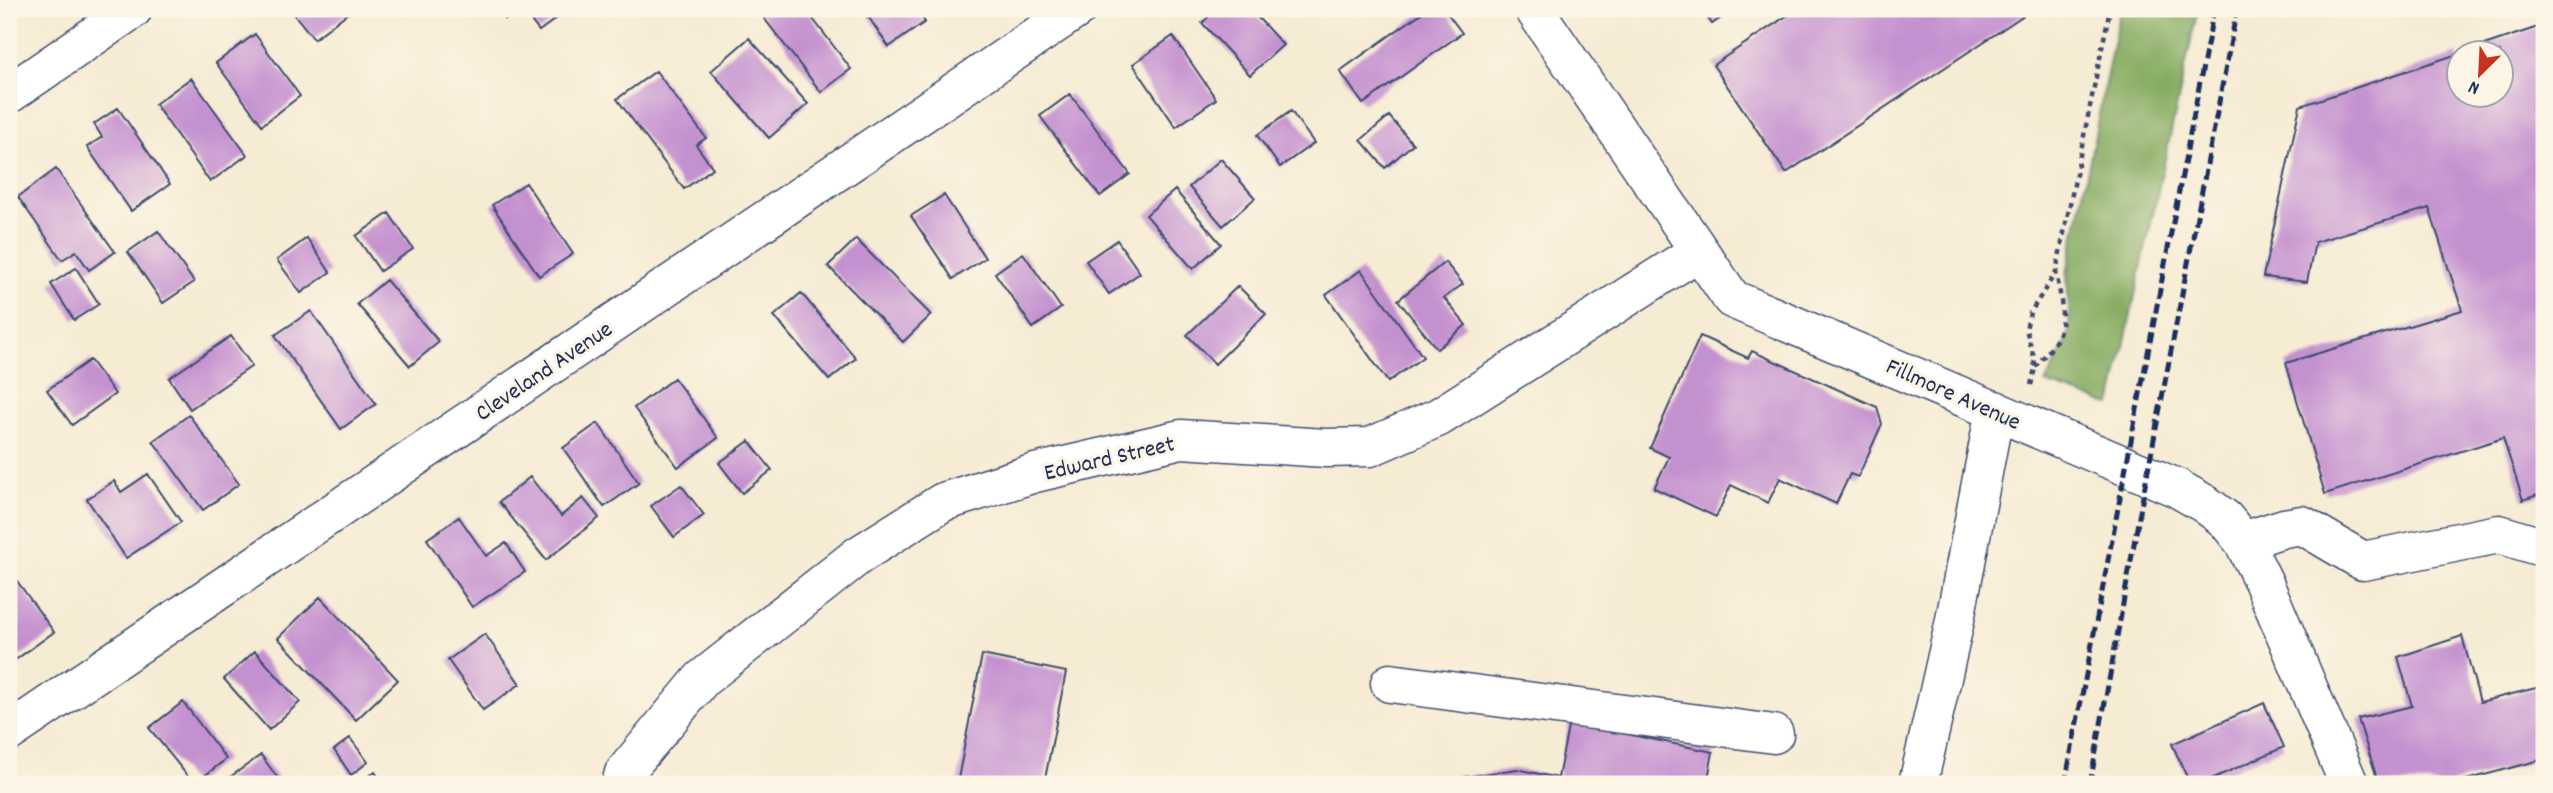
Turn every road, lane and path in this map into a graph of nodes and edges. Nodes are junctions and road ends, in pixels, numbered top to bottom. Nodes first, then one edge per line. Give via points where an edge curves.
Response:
1 (133, 9) edge
2 (1077, 9) edge
3 (1534, 9) edge
4 (2110, 9) edge
5 (9, 94) edge
6 (1699, 251) junction
7 (2056, 272) junction
8 (1995, 410) junction
9 (2243, 541) junction
10 (2544, 544) edge
11 (1390, 683) dead end
12 (9, 732) edge
13 (1774, 734) dead end
14 (621, 784) edge
15 (1919, 784) edge
16 (2349, 784) edge

1 - 5 street
2 - 12 street, Cleveland Avenue
3 - 6 street, Fillmore Avenue
4 - 7 path
6 - 8 street, Fillmore Avenue via 1732,299
6 - 14 street, Edward Street via 1439,417 1370,447 1181,439 1035,473 943,502 859,555 702,679 624,773
7 - 7 path via 2026,329 2035,368 2057,340 2061,326
8 - 9 street, Fillmore Avenue via 2177,488 2225,520
8 - 15 street
9 - 10 street via 2302,525 2363,562 2498,534
9 - 16 street, Fillmore Avenue
11 - 13 street

